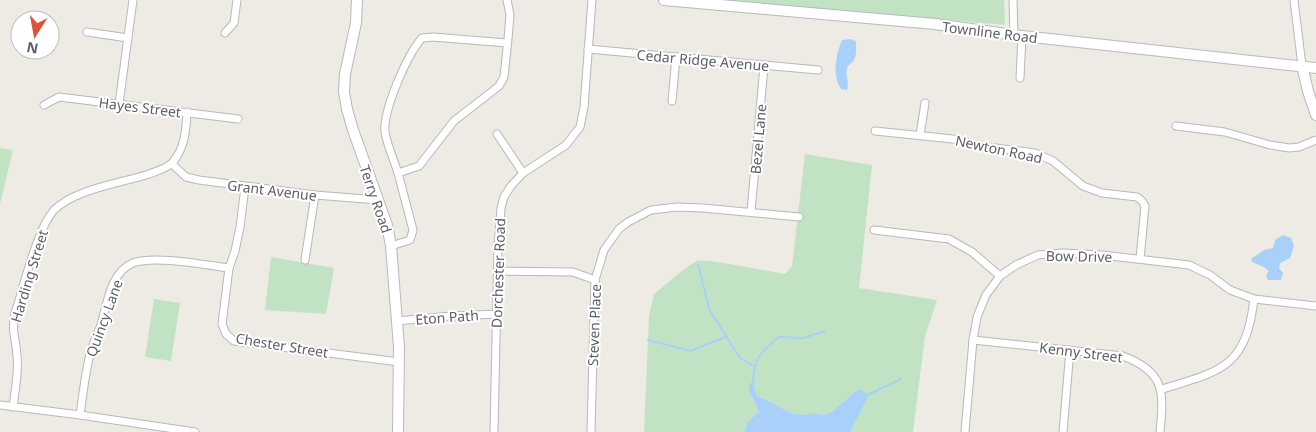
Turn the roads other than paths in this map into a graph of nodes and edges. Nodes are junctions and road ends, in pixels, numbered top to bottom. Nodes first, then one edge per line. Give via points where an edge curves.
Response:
1 (133, 0) edge
2 (237, 0) edge
3 (357, 0) edge
4 (361, 0) edge
5 (507, 0) edge
6 (592, 0) edge
7 (664, 0) edge
8 (1014, 0) edge
9 (1294, 0) edge
10 (356, 23) junction
11 (87, 32) dead end
12 (225, 33) dead end
13 (1018, 36) junction
14 (128, 38) junction
15 (507, 43) junction
16 (588, 49) junction
17 (676, 57) junction
18 (764, 66) junction
19 (1302, 66) junction
20 (1316, 68) edge
21 (818, 70) dead end
22 (1020, 78) dead end
23 (672, 101) dead end
24 (925, 103) dead end
25 (119, 104) junction
26 (44, 105) dead end
27 (187, 112) junction
28 (1316, 115) edge
29 (238, 119) dead end
30 (1176, 126) dead end
31 (875, 131) dead end
32 (497, 134) dead end
33 (920, 135) junction
34 (1316, 140) edge
35 (172, 164) junction
36 (398, 173) junction
37 (524, 173) junction
38 (245, 187) junction
39 (315, 195) junction
40 (378, 200) junction
41 (751, 212) junction
42 (799, 217) dead end
43 (874, 230) dead end
44 (391, 246) junction
45 (1140, 259) junction
46 (305, 260) dead end
47 (229, 268) junction
48 (498, 270) junction
49 (1000, 276) junction
50 (595, 280) junction
51 (1254, 299) junction
52 (1316, 306) edge
53 (497, 314) junction
54 (397, 321) junction
55 (973, 340) junction
56 (1070, 350) junction
57 (399, 362) junction
58 (1162, 389) junction
59 (0, 405) edge
60 (13, 407) junction
61 (80, 415) junction
62 (192, 432) edge
63 (398, 432) edge
64 (494, 432) edge
65 (591, 432) edge
66 (965, 432) edge
67 (1063, 432) edge
68 (1160, 432) edge

1 - 14 street
2 - 12 street via 234,23
3 - 10 street, Terry Road
4 - 10 street
5 - 15 street via 510,15
6 - 16 street, Dorchester Road
7 - 13 street, Townline Road via 935,24
8 - 13 street
9 - 19 street
10 - 40 street, Terry Road via 344,92 353,130
11 - 14 street
13 - 19 street, Townline Road
13 - 22 street
14 - 25 street
15 - 36 street via 504,77 499,86 454,120 418,166
15 - 36 street via 433,37 422,38 413,48 386,118 385,132
16 - 17 street, Cedar Ridge Avenue
16 - 37 street, Dorchester Road via 580,127 566,145
17 - 18 street, Cedar Ridge Avenue
17 - 23 street
18 - 21 street, Cedar Ridge Avenue
18 - 41 street, Bezel Lane
19 - 20 street, Townline Road
19 - 28 street
24 - 33 street
25 - 26 street, Hayes Street via 59,98
25 - 27 street, Hayes Street
27 - 29 street, Hayes Street
27 - 35 street via 186,136
30 - 34 street via 1225,132 1289,148
31 - 33 street, Newton Road
32 - 37 street
33 - 45 street, Newton Road via 1035,153 1053,161 1083,186 1102,193 1137,198 1145,206
35 - 38 street, Grant Avenue via 186,177
35 - 60 street, Harding Street via 68,200 44,225 15,313 17,371
36 - 44 street via 413,230 410,240
37 - 48 street, Dorchester Road via 511,186 501,208
38 - 39 street, Grant Avenue
38 - 47 street, Chester Street via 240,227
39 - 40 street, Grant Avenue
39 - 46 street
40 - 44 street, Terry Road
41 - 42 street, Steven Place
41 - 50 street, Steven Place via 677,207 651,210 628,222 612,237 604,250
43 - 49 street via 949,239 972,252
44 - 54 street, Terry Road
45 - 49 street, Bow Drive via 1063,252 1038,255
45 - 51 street, Bow Drive via 1189,265 1230,290
47 - 57 street, Chester Street via 222,324 226,334 234,340
47 - 61 street, Quincy Lane via 143,260 122,270 114,281 91,352
48 - 50 street via 573,272
48 - 53 street, Dorchester Road
49 - 55 street, Bow Drive via 986,295 977,317
50 - 65 street, Steven Place
51 - 52 street, Bow Drive
51 - 58 street via 1251,322 1235,357 1220,369
53 - 54 street, Eton Path
53 - 64 street, Dorchester Road
54 - 57 street, Terry Road
55 - 56 street, Kenny Street
55 - 66 street, Bow Drive
56 - 58 street, Kenny Street via 1122,356 1139,362 1153,374
56 - 67 street
57 - 63 street, Terry Road
58 - 68 street
59 - 60 street
60 - 61 street
61 - 62 street

